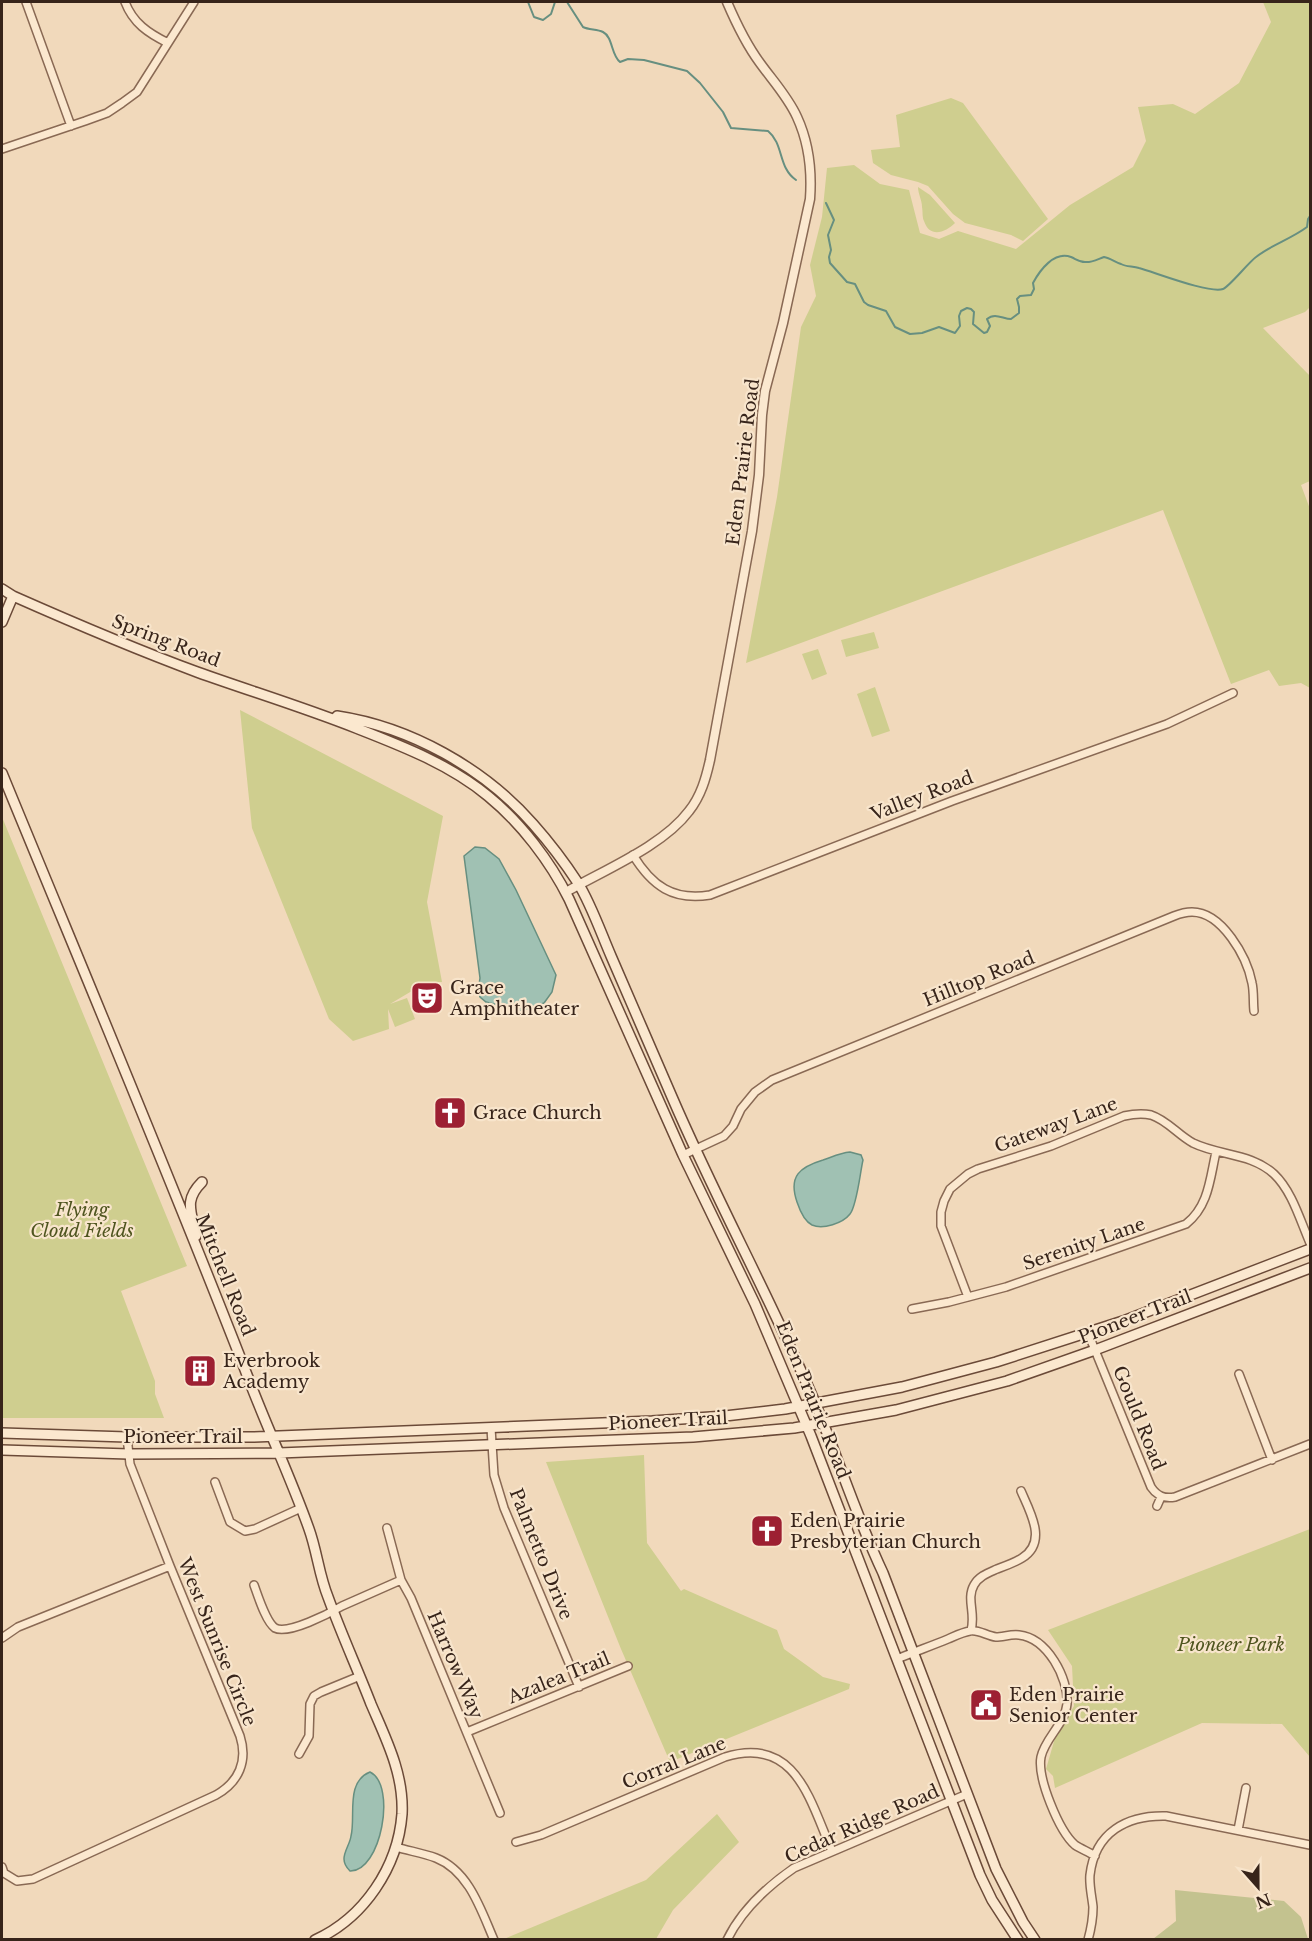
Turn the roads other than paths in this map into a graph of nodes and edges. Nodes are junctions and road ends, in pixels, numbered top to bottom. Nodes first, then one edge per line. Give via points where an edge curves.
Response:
1 (26, 2) edge
2 (125, 2) edge
3 (194, 2) edge
4 (727, 2) edge
5 (168, 43) junction
6 (71, 126) junction
7 (2, 149) edge
8 (2, 589) edge
9 (13, 596) junction
10 (2, 622) edge
11 (1233, 693) dead end
12 (322, 714) junction
13 (2, 773) edge
14 (633, 855) junction
15 (579, 885) junction
16 (566, 892) junction
17 (1254, 1011) dead end
18 (695, 1150) junction
19 (1216, 1152) junction
20 (683, 1155) junction
21 (202, 1182) dead end
22 (1311, 1243) edge
23 (1311, 1249) edge
24 (200, 1256) junction
25 (1311, 1268) edge
26 (968, 1297) junction
27 (912, 1309) dead end
28 (1088, 1333) junction
29 (1095, 1350) junction
30 (1239, 1374) dead end
31 (815, 1404) junction
32 (799, 1406) junction
33 (823, 1423) junction
34 (807, 1426) junction
35 (491, 1428) junction
36 (2, 1432) edge
37 (271, 1436) junction
38 (127, 1437) junction
39 (1311, 1444) edge
40 (492, 1445) junction
41 (2, 1450) edge
42 (279, 1453) junction
43 (129, 1454) junction
44 (1272, 1460) junction
45 (215, 1482) dead end
46 (1021, 1491) dead end
47 (1161, 1497) junction
48 (1157, 1506) dead end
49 (301, 1508) junction
50 (387, 1528) dead end
51 (170, 1566) junction
52 (401, 1580) junction
53 (254, 1585) dead end
54 (334, 1611) junction
55 (971, 1630) junction
56 (2, 1638) edge
57 (913, 1653) junction
58 (897, 1659) junction
59 (628, 1666) dead end
60 (360, 1676) junction
61 (579, 1687) junction
62 (467, 1732) junction
63 (299, 1754) dead end
64 (1246, 1788) dead end
65 (967, 1794) junction
66 (951, 1801) junction
67 (500, 1813) dead end
68 (1238, 1830) junction
69 (516, 1842) dead end
70 (1311, 1845) edge
71 (396, 1847) junction
72 (832, 1851) junction
73 (1095, 1856) junction
74 (2, 1867) edge
75 (315, 1940) edge
76 (494, 1940) edge
77 (727, 1940) edge
78 (1018, 1940) edge
79 (1035, 1940) edge
80 (1088, 1940) edge

1 - 6 street
2 - 5 street via 141,28
3 - 5 street
4 - 14 street, Eden Prairie Road via 744,39 797,117 808,148 810,199 765,391 752,531 705,780 679,824
5 - 6 street via 137,92 107,113
6 - 7 street
8 - 9 main road, Spring Road
9 - 10 main road
9 - 12 main road, Spring Road via 141,651
11 - 14 street, Valley Road via 1167,724 961,797 710,895 678,895 658,886
12 - 15 main road, Spring Road via 381,726 463,765 514,803
12 - 16 main road, Spring Road via 413,750 480,790 521,829
13 - 24 main road, Mitchell Road
14 - 15 street, Eden Prairie Road
15 - 16 street, Eden Prairie Road
15 - 18 main road, Eden Prairie Road
16 - 20 main road, Eden Prairie Road
17 - 18 street, Hilltop Road via 1253,984 1229,933 1219,922 1193,912 1174,916 772,1080 755,1092 723,1136
18 - 20 street, Hilltop Road
18 - 31 main road, Eden Prairie Road
19 - 22 street, Gateway Lane via 1250,1159 1274,1173 1287,1191
19 - 26 street, Serenity Lane via 1206,1197 1186,1224
19 - 26 street, Gateway Lane via 1151,1116 1131,1114 968,1174 950,1189 941,1212 941,1226
20 - 32 main road, Eden Prairie Road
21 - 24 main road via 190,1202
23 - 28 main road, Pioneer Trail
24 - 37 main road, Mitchell Road
25 - 29 main road, Pioneer Trail
26 - 27 street, Serenity Lane
28 - 29 street, Gould Road
28 - 31 main road, Pioneer Trail via 961,1372
29 - 33 main road, Pioneer Trail via 980,1389
29 - 47 street, Gould Road via 1151,1487
30 - 44 street
31 - 32 main road, Pioneer Trail
31 - 33 main road, Eden Prairie Road
32 - 34 main road, Eden Prairie Road
32 - 35 main road, Pioneer Trail via 702,1418
33 - 34 main road, Pioneer Trail
33 - 57 main road, Eden Prairie Road
34 - 40 main road, Pioneer Trail via 693,1437
34 - 58 main road, Eden Prairie Road
35 - 37 main road, Pioneer Trail
35 - 40 street, Palmetto Drive
36 - 38 main road, Pioneer Trail
37 - 38 main road, Pioneer Trail
37 - 42 main road, Mitchell Road
38 - 43 street, West Sunrise Circle
39 - 44 street, Gould Road
40 - 42 main road, Pioneer Trail
40 - 61 street, Palmetto Drive via 494,1475 504,1508
41 - 43 main road, Pioneer Trail
42 - 43 main road, Pioneer Trail
42 - 49 main road, Mitchell Road
43 - 51 street, West Sunrise Circle
44 - 47 street, Gould Road via 1175,1497
45 - 49 street via 230,1522 245,1531
46 - 55 street via 1034,1524 1035,1544 1022,1558 985,1575 974,1585
47 - 48 street
49 - 54 main road, Mitchell Road
50 - 52 street, Harrow Way
51 - 56 street via 18,1627
51 - 74 street, West Sunrise Circle via 240,1736 243,1748 235,1781 216,1795 25,1881 17,1881 4,1873
52 - 54 street
52 - 62 street, Harrow Way
53 - 54 street via 268,1619 276,1628 292,1628
54 - 60 main road, Mitchell Road
55 - 57 street
55 - 73 street via 994,1637 1031,1638 1053,1657 1066,1692 1067,1707 1046,1743 1040,1770 1066,1835
57 - 58 street
57 - 65 main road, Eden Prairie Road
58 - 66 main road, Eden Prairie Road
59 - 61 street, Azalea Trail
60 - 63 street via 314,1696 309,1736
60 - 71 main road, Mitchell Road via 397,1768 402,1813
61 - 62 street, Azalea Trail
62 - 67 street, Harrow Way
64 - 68 street
65 - 66 street, Cedar Ridge Road
65 - 79 main road, Eden Prairie Road via 1003,1885
66 - 72 street, Cedar Ridge Road
66 - 78 main road, Eden Prairie Road via 992,1900
68 - 70 street
68 - 73 street via 1166,1816 1135,1818 1109,1834
69 - 72 street, Corral Lane via 725,1757 747,1752 772,1757 796,1774
71 - 75 main road, Mitchell Road via 369,1898 343,1924
71 - 76 street via 438,1859 458,1874 475,1896
72 - 77 street, Cedar Ridge Road via 779,1879 739,1920
73 - 80 street via 1090,1876 1093,1909

